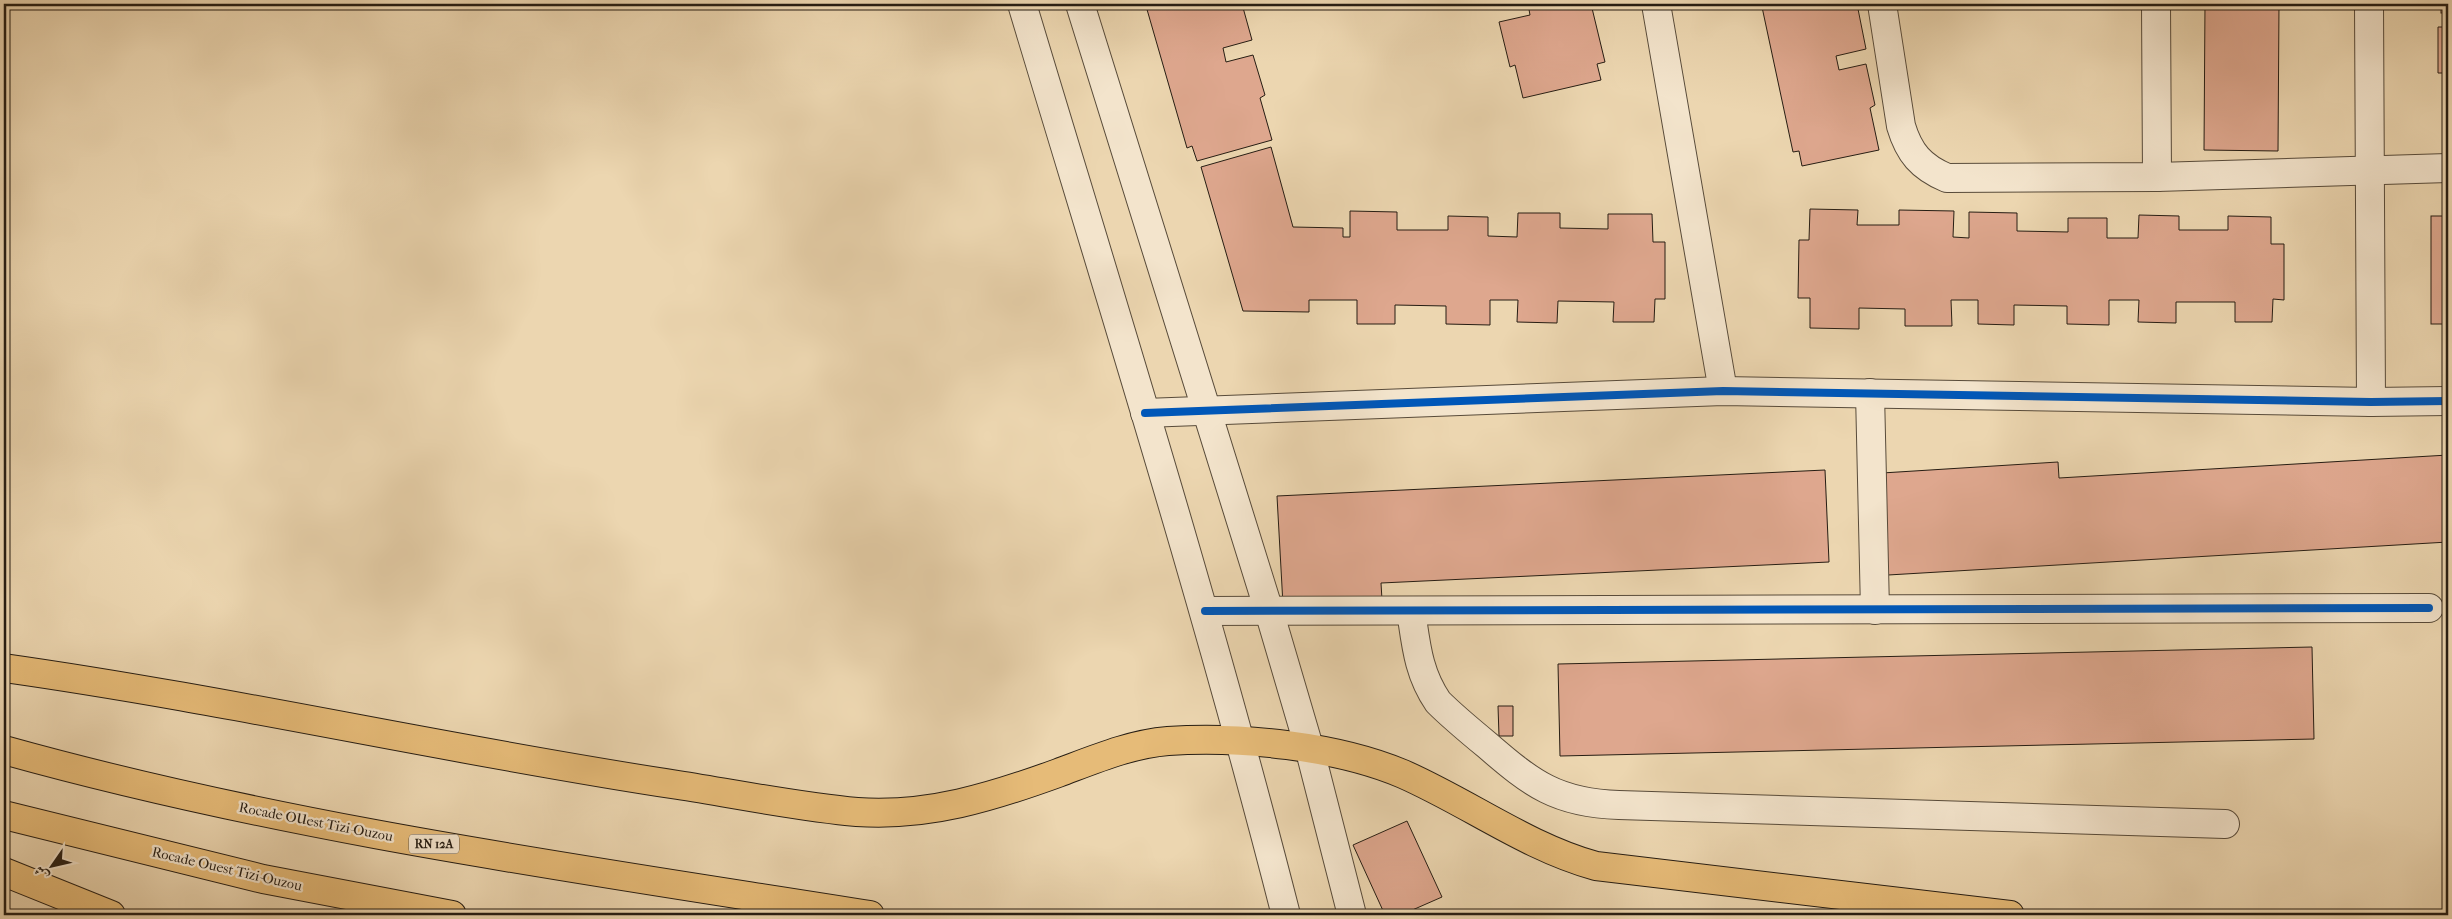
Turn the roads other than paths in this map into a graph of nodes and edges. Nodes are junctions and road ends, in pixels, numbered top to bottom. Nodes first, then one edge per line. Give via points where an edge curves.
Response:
1 (1022, 4) edge
2 (1080, 4) edge
3 (1656, 4) edge
4 (1882, 4) edge
5 (2156, 4) edge
6 (2369, 4) edge
7 (2448, 168) edge
8 (2370, 172) junction
9 (2157, 177) junction
10 (1723, 391) junction
11 (1870, 393) junction
12 (2448, 401) edge
13 (2371, 402) junction
14 (1207, 411) junction
15 (1145, 413) junction
16 (2429, 608) dead end
17 (1875, 610) junction
18 (1205, 611) junction
19 (1269, 611) junction
20 (1411, 611) junction
21 (4, 668) edge
22 (1242, 742) junction
23 (1309, 747) junction
24 (4, 750) edge
25 (4, 815) edge
26 (2225, 824) dead end
27 (4, 872) edge
28 (110, 915) edge
29 (452, 915) edge
30 (870, 915) edge
31 (1286, 915) edge
32 (1352, 915) edge
33 (2010, 915) edge

1 - 15 street
2 - 14 street
3 - 10 street
4 - 9 street via 1900,126 1915,158 1930,170 1947,178
5 - 9 street
6 - 8 street
7 - 8 street
8 - 9 street
8 - 13 street
10 - 11 street
10 - 14 street
11 - 13 street
11 - 17 street
12 - 13 street
14 - 15 street
14 - 19 street
15 - 18 street
16 - 17 street
17 - 20 street
18 - 19 street
18 - 22 street
19 - 20 street
19 - 23 street
20 - 26 street via 1418,664 1438,702 1525,777 1550,792 1578,801 1619,806
21 - 22 highway via 104,682 619,776 856,812 898,813 970,802 1139,745 1169,741
22 - 23 highway
22 - 31 street
23 - 32 street
23 - 33 highway via 1405,775 1569,859 1596,866
24 - 30 highway, Rocade OUest Tizi-Ouzou / RN 12A via 275,815 502,856
25 - 29 highway, Rocade Ouest Tizi-Ouzou via 263,879
27 - 28 highway

